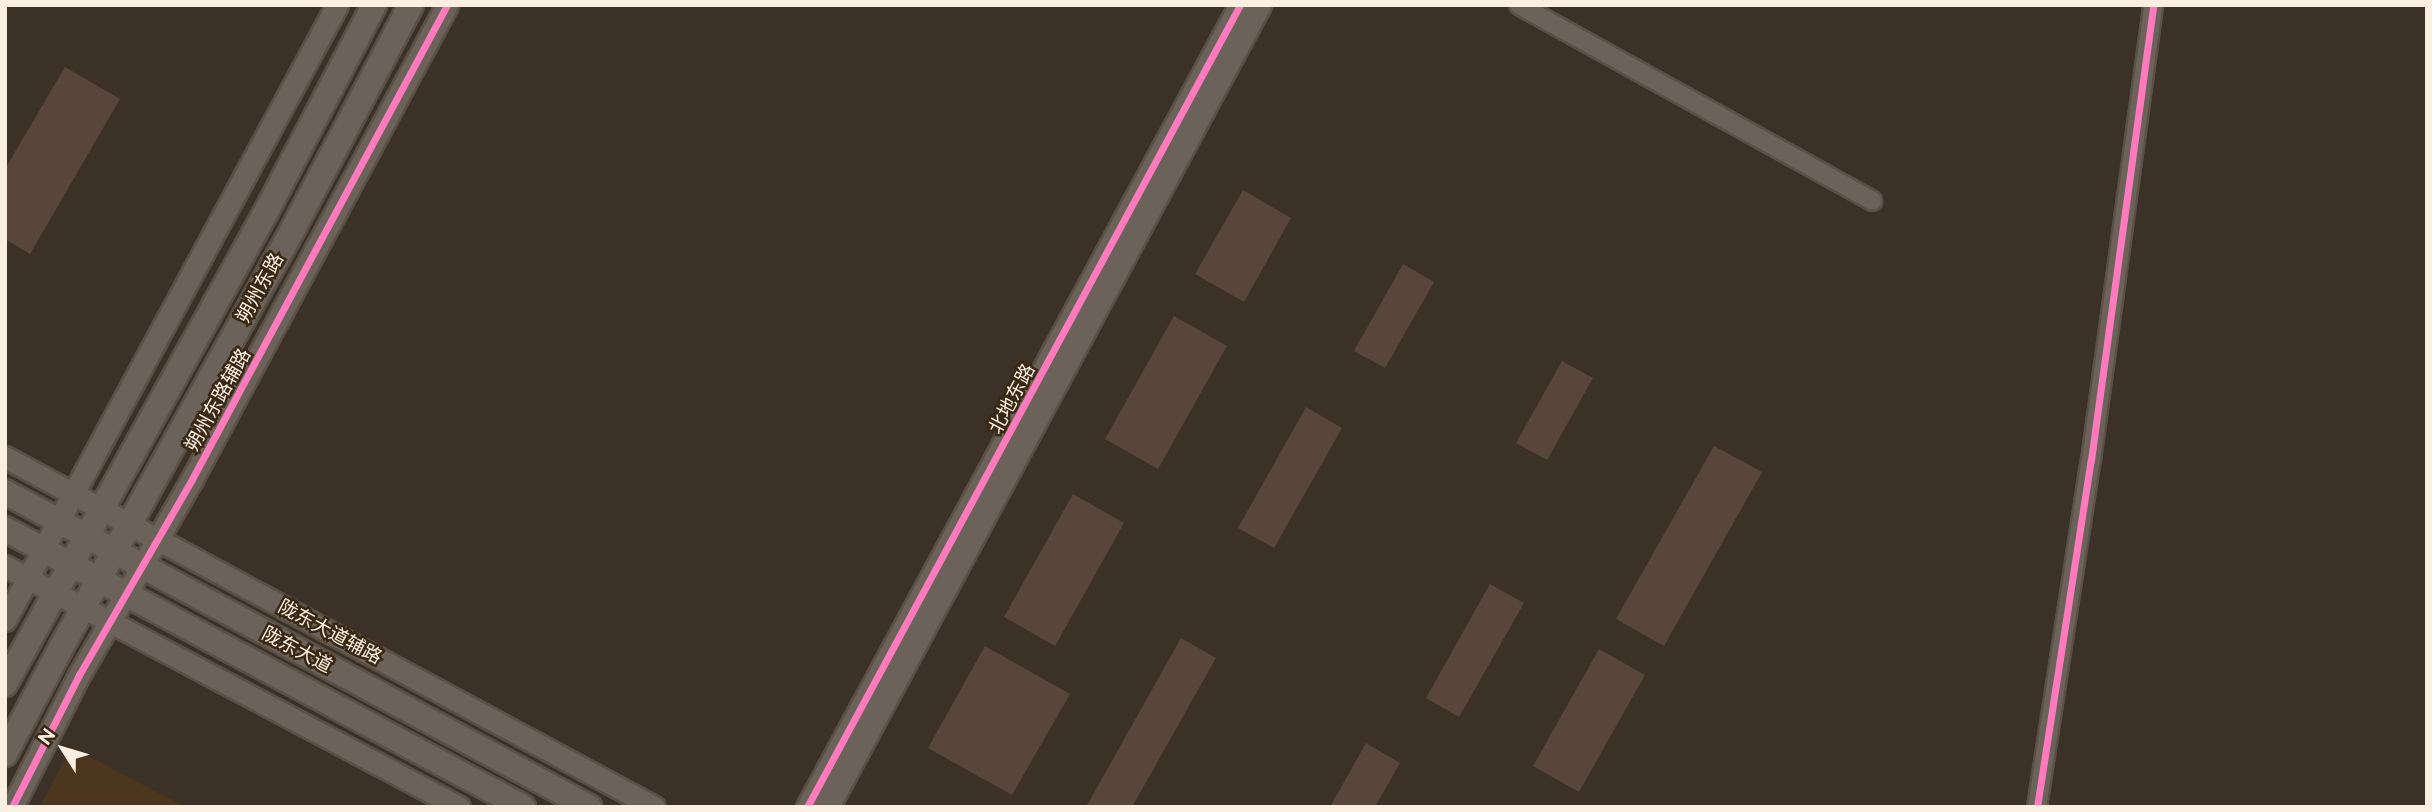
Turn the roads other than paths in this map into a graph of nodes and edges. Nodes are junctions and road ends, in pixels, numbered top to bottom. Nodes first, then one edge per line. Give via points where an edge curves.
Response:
1 (337, 5) edge
2 (374, 5) edge
3 (411, 5) edge
4 (447, 5) edge
5 (1240, 5) edge
6 (1260, 5) edge
7 (1519, 5) edge
8 (2153, 5) edge
9 (1872, 201) dead end
10 (5, 457) edge
11 (5, 492) edge
12 (73, 494) junction
13 (101, 509) junction
14 (59, 521) junction
15 (130, 525) junction
16 (5, 529) edge
17 (86, 536) junction
18 (157, 540) junction
19 (43, 550) junction
20 (115, 551) junction
21 (70, 565) junction
22 (5, 566) edge
23 (142, 566) junction
24 (28, 578) junction
25 (98, 580) junction
26 (55, 592) junction
27 (125, 595) junction
28 (83, 607) junction
29 (5, 620) edge
30 (110, 621) junction
31 (5, 684) edge
32 (5, 754) edge
33 (12, 807) edge
34 (459, 807) edge
35 (523, 807) edge
36 (589, 807) edge
37 (654, 807) edge
38 (807, 807) edge
39 (828, 807) edge
40 (2037, 807) edge

1 - 12 street
2 - 13 main road, 朔州东路
3 - 15 main road, 朔州东路
4 - 18 street, 朔州东路辅路
5 - 38 street, 北地东路
6 - 39 street, 北地东路
7 - 9 street
8 - 40 street via 2091,460
10 - 12 street, 陇东大道辅路
11 - 14 main road, 陇东大道
12 - 13 street, 陇东大道辅路
12 - 14 street
13 - 15 street, 陇东大道辅路
13 - 17 main road, 朔州东路
14 - 17 main road, 陇东大道
14 - 19 street
15 - 18 street, 陇东大道辅路
15 - 20 main road, 朔州东路
16 - 19 main road, 陇东大道
17 - 20 main road, 陇东大道
17 - 21 main road, 朔州东路
18 - 23 street, 朔州东路辅路
18 - 37 street, 陇东大道辅路
19 - 21 main road, 陇东大道
19 - 24 street
20 - 23 main road, 陇东大道
20 - 25 main road, 朔州东路
21 - 25 main road, 陇东大道
21 - 26 main road, 朔州东路
22 - 24 street
23 - 27 street, 朔州东路辅路
23 - 36 main road, 陇东大道
24 - 26 street
24 - 29 street
25 - 27 main road, 陇东大道
25 - 28 main road, 朔州东路
26 - 28 street
26 - 31 main road, 朔州东路
27 - 30 street, 朔州东路辅路
27 - 35 main road, 陇东大道
28 - 30 street
28 - 32 main road, 朔州东路
30 - 33 street, 朔州东路辅路
30 - 34 street

